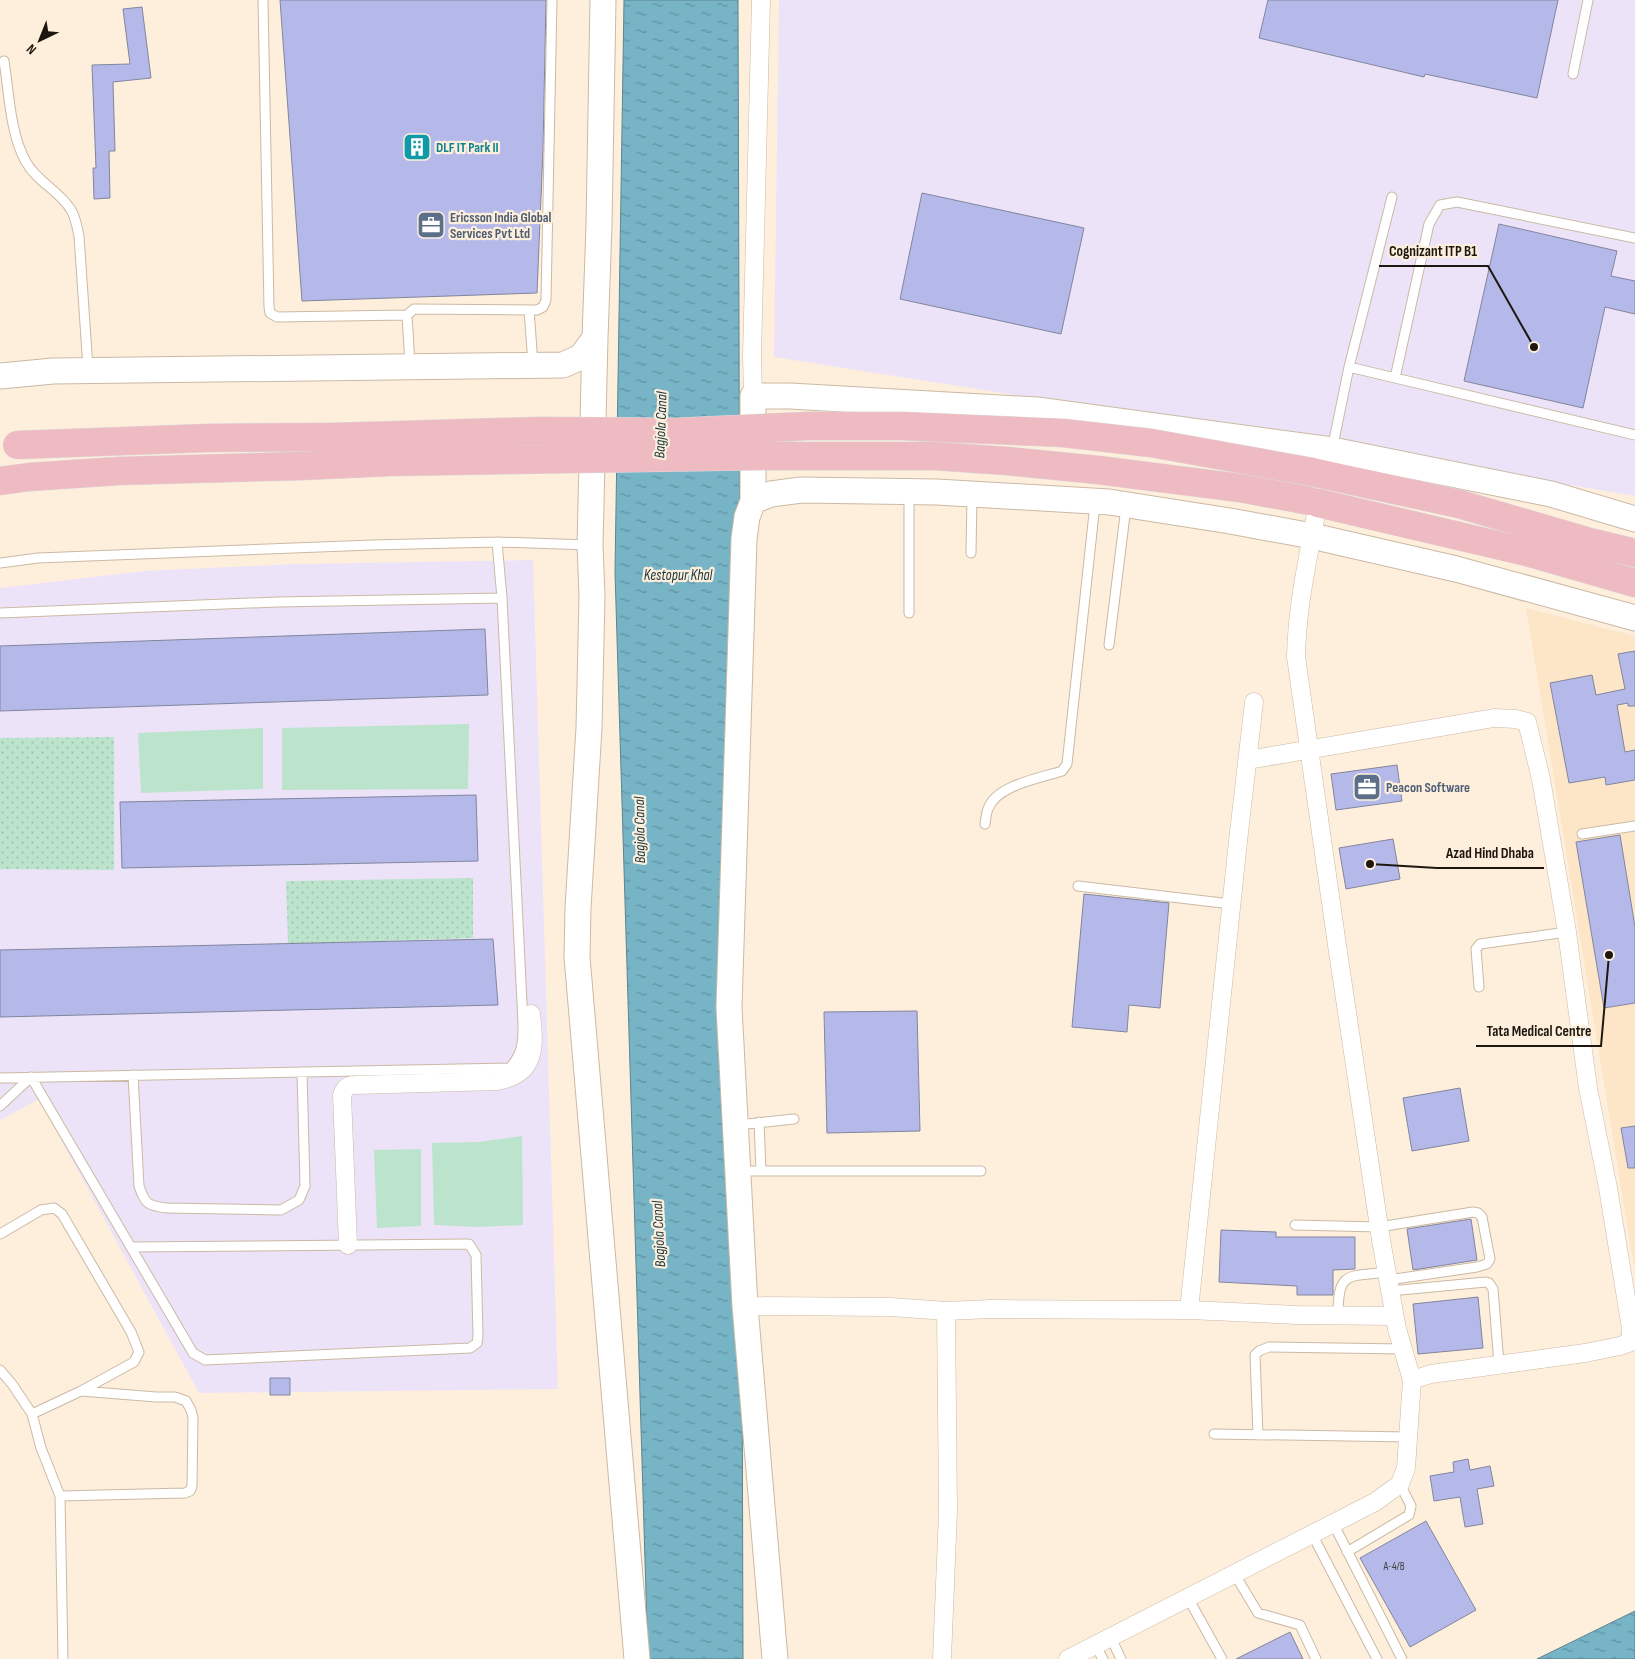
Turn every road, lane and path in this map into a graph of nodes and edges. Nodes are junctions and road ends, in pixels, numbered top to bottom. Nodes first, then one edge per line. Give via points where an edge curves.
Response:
1 (263, 0) edge
2 (552, 0) edge
3 (603, 0) edge
4 (761, 0) edge
5 (1588, 0) edge
6 (4, 60) dead end
7 (1573, 74) dead end
8 (1392, 197) dead end
9 (1635, 238) edge
10 (529, 310) junction
11 (407, 315) junction
12 (595, 338) junction
13 (533, 366) junction
14 (410, 367) junction
15 (1350, 367) junction
16 (89, 371) junction
17 (0, 376) edge
18 (1395, 378) junction
19 (753, 396) junction
20 (1635, 435) edge
21 (9, 446) edge
22 (1325, 465) junction
23 (0, 481) edge
24 (909, 492) junction
25 (972, 494) junction
26 (753, 501) junction
27 (1095, 501) junction
28 (1314, 502) junction
29 (1126, 504) junction
30 (1635, 519) edge
31 (1312, 536) junction
32 (497, 542) junction
33 (590, 545) junction
34 (971, 553) dead end
35 (1635, 553) edge
36 (0, 563) edge
37 (1635, 582) edge
38 (502, 598) junction
39 (0, 613) edge
40 (910, 613) dead end
41 (1635, 618) edge
42 (1109, 645) dead end
43 (1254, 702) dead end
44 (1309, 750) junction
45 (1248, 760) junction
46 (985, 824) dead end
47 (1635, 826) edge
48 (1582, 834) dead end
49 (1078, 886) dead end
50 (1231, 904) junction
51 (1567, 932) junction
52 (1479, 987) dead end
53 (531, 1014) dead end
54 (302, 1072) junction
55 (133, 1075) junction
56 (31, 1077) junction
57 (0, 1078) edge
58 (0, 1106) edge
59 (794, 1119) dead end
60 (747, 1124) junction
61 (749, 1171) junction
62 (981, 1171) dead end
63 (1295, 1225) dead end
64 (1379, 1226) junction
65 (0, 1234) edge
66 (348, 1245) junction
67 (131, 1247) junction
68 (1388, 1281) junction
69 (745, 1306) junction
70 (946, 1310) junction
71 (1188, 1310) junction
72 (1338, 1315) junction
73 (1394, 1316) junction
74 (1633, 1341) edge
75 (1403, 1349) junction
76 (1498, 1364) junction
77 (0, 1370) edge
78 (1412, 1380) junction
79 (81, 1391) junction
80 (32, 1414) junction
81 (1214, 1434) dead end
82 (1258, 1435) junction
83 (1408, 1437) junction
84 (1400, 1484) junction
85 (60, 1496) junction
86 (1333, 1523) junction
87 (1312, 1534) junction
88 (1347, 1552) junction
89 (1234, 1573) junction
90 (1188, 1598) junction
91 (1103, 1648) edge
92 (63, 1659) edge
93 (637, 1659) edge
94 (775, 1659) edge
95 (942, 1659) edge
96 (1068, 1659) edge
97 (1121, 1659) edge
98 (1222, 1659) edge
99 (1316, 1659) edge
100 (1377, 1659) edge
101 (1402, 1659) edge

1 - 11 lane via 270,314 277,317
2 - 10 lane via 546,300 543,307
3 - 12 street
4 - 19 street
5 - 7 lane
6 - 16 lane via 20,149 36,176 62,199 76,222
8 - 15 lane
9 - 18 lane via 1457,202 1440,204 1429,224
10 - 11 lane via 414,309
10 - 13 lane
11 - 14 lane
12 - 13 street via 581,357 563,365
12 - 33 street
13 - 14 street
14 - 16 street
15 - 18 lane
15 - 22 lane
16 - 17 street
18 - 20 lane
19 - 22 street via 890,400 1037,410
19 - 26 street
21 - 22 main road, bridge via 207,438 902,426 1064,433
22 - 30 street via 1551,494
22 - 35 main road
23 - 28 main road, bridge via 119,471 400,462 934,456 1107,471 1240,488
24 - 25 street
24 - 26 street via 801,490 771,494
24 - 40 lane
25 - 27 street
25 - 34 lane
26 - 60 street via 744,539 728,1007
27 - 29 street
27 - 46 lane via 1067,764 1062,772 1003,791 988,809
28 - 31 street
28 - 37 main road via 1527,552
29 - 31 street
29 - 42 lane
31 - 41 street via 1456,569
31 - 44 street via 1296,638 1298,677
32 - 33 lane
32 - 36 lane via 48,558
32 - 38 lane
33 - 93 street via 589,728 577,957
38 - 39 lane via 268,602
38 - 54 lane via 523,1023 519,1057 510,1068
43 - 45 street
44 - 45 street
44 - 51 street via 1494,718 1527,722 1541,779
44 - 64 street
45 - 50 street
47 - 48 lane
49 - 50 lane
50 - 71 street
51 - 52 lane via 1480,944 1476,949
51 - 74 street via 1588,1088
53 - 66 street via 531,1059 508,1079 349,1085 344,1089
54 - 55 lane
54 - 55 lane via 305,1186 298,1200 281,1210 167,1208 152,1206 143,1199 139,1186
55 - 56 lane
56 - 57 lane
56 - 58 lane
56 - 67 lane
59 - 60 lane
60 - 61 street
61 - 62 lane
61 - 69 street
63 - 64 lane
64 - 68 street
64 - 68 lane via 1473,1212 1482,1217 1490,1258 1487,1264 1477,1268
65 - 79 lane via 40,1210 54,1208 62,1214 132,1332 139,1352 134,1362
66 - 67 lane
66 - 67 lane via 469,1244 476,1255 477,1343 470,1348 206,1360 193,1353
68 - 72 lane via 1352,1276 1346,1280 1340,1287
68 - 73 street
68 - 76 lane via 1489,1283 1493,1288
69 - 70 street
69 - 94 street
70 - 71 street
70 - 95 street via 948,1512
71 - 72 street
72 - 73 street
73 - 75 street
74 - 76 street via 1585,1353
75 - 78 street
75 - 82 lane via 1269,1347 1259,1351 1255,1355
76 - 78 street
77 - 80 lane
78 - 83 street
79 - 80 lane
79 - 85 lane via 176,1397 186,1401 193,1418 192,1486 185,1493
80 - 85 lane
81 - 82 lane
82 - 83 lane
83 - 84 street via 1406,1468
84 - 86 street via 1375,1502
84 - 88 lane via 1411,1506 1409,1515
85 - 92 lane
86 - 87 street
86 - 88 lane
87 - 89 street
87 - 100 lane
88 - 101 lane
89 - 90 street
89 - 99 lane via 1258,1613 1300,1625
90 - 91 street
90 - 98 lane
91 - 96 street
91 - 97 lane

